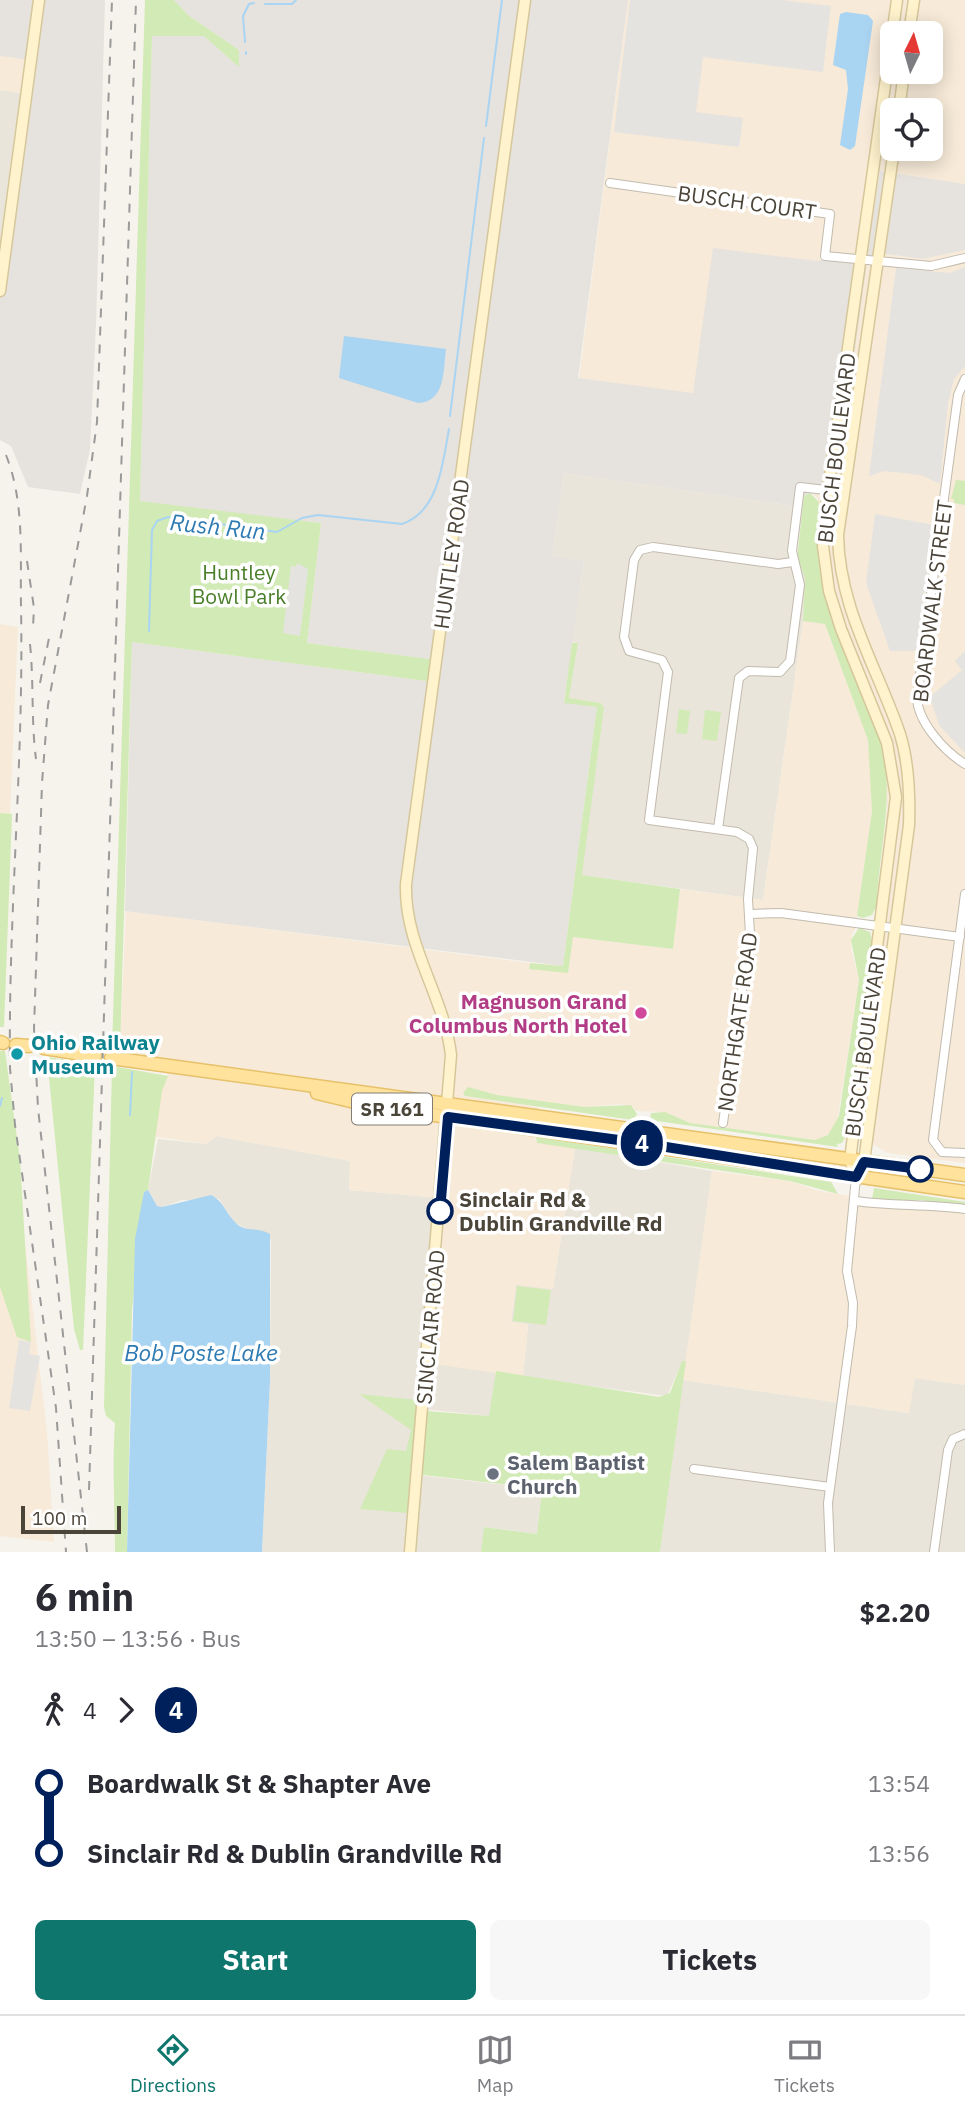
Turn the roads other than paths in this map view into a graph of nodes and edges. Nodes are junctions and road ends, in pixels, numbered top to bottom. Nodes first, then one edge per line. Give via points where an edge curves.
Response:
1 (39, 0) edge
2 (525, 0) edge
3 (897, 0) edge
4 (914, 0) edge
5 (911, 21) edge
6 (892, 161) edge
7 (610, 183) dead end
8 (860, 258) junction
9 (965, 258) edge
10 (879, 260) junction
11 (0, 291) edge
12 (965, 379) edge
13 (955, 418) junction
14 (965, 419) edge
15 (828, 490) junction
16 (842, 492) junction
17 (793, 562) junction
18 (965, 764) edge
19 (718, 829) junction
20 (965, 894) edge
21 (750, 914) junction
22 (881, 927) junction
23 (893, 928) junction
24 (960, 937) junction
25 (44, 1048) dead end
26 (95, 1056) dead end
27 (111, 1058) dead end
28 (270, 1080) junction
29 (449, 1102) junction
30 (448, 1117) junction
31 (723, 1124) dead end
32 (965, 1153) edge
33 (850, 1160) junction
34 (864, 1162) junction
35 (965, 1175) edge
36 (856, 1177) junction
37 (965, 1192) edge
38 (855, 1201) junction
39 (965, 1209) edge
40 (965, 1434) edge
41 (694, 1469) dead end
42 (830, 1487) junction
43 (410, 1552) edge
44 (830, 1552) edge
45 (934, 1552) edge

1 - 11 main road
2 - 29 main road, HUNTLEY ROAD via 406,884 412,937 448,1031
3 - 8 main road, BUSCH BOULEVARD
4 - 5 main road
6 - 10 main road, BUSCH BOULEVARD
7 - 8 street, BUSCH COURT via 830,214 825,256
8 - 10 street, BUSCH COURT
8 - 15 main road, BUSCH BOULEVARD
9 - 10 street, BUSCH COURT via 930,266
10 - 16 main road, BUSCH BOULEVARD
12 - 13 street, BOARDWALK STREET
13 - 14 street
13 - 18 street, BOARDWALK STREET via 917,711
15 - 16 street
15 - 17 street via 800,487
15 - 22 main road, BUSCH BOULEVARD via 823,546 829,591 892,760 895,819
16 - 23 main road, BUSCH BOULEVARD via 838,556 844,590 900,734 908,777 909,825
17 - 19 street via 800,584 790,661 780,672 752,671 739,678
17 - 19 street via 778,564 653,547 640,550 634,560 624,641 632,653 662,660 668,672 649,820
19 - 21 street, NORTHGATE ROAD via 741,833 752,843
20 - 24 street
21 - 22 street via 781,913
21 - 31 street, NORTHGATE ROAD
22 - 23 street
22 - 33 main road, BUSCH BOULEVARD
23 - 24 street
23 - 34 main road, BUSCH BOULEVARD
24 - 32 street via 934,1145 942,1152
25 - 26 main road
27 - 28 main road, SR 161
28 - 29 main road, SR 161
28 - 30 main road, SR 161 via 363,1104
29 - 30 main road, SINCLAIR ROAD
29 - 33 main road, SR 161
30 - 36 main road, SR 161
30 - 43 main road, SINCLAIR ROAD
33 - 34 main road, SR 161
33 - 36 main road, BUSCH BOULEVARD
34 - 35 main road, SR 161
34 - 36 main road, BUSCH BOULEVARD
36 - 37 main road, SR 161
36 - 38 street
38 - 39 street
38 - 42 street via 847,1271 852,1326
40 - 45 street via 953,1439 948,1450
41 - 42 street
42 - 44 street

